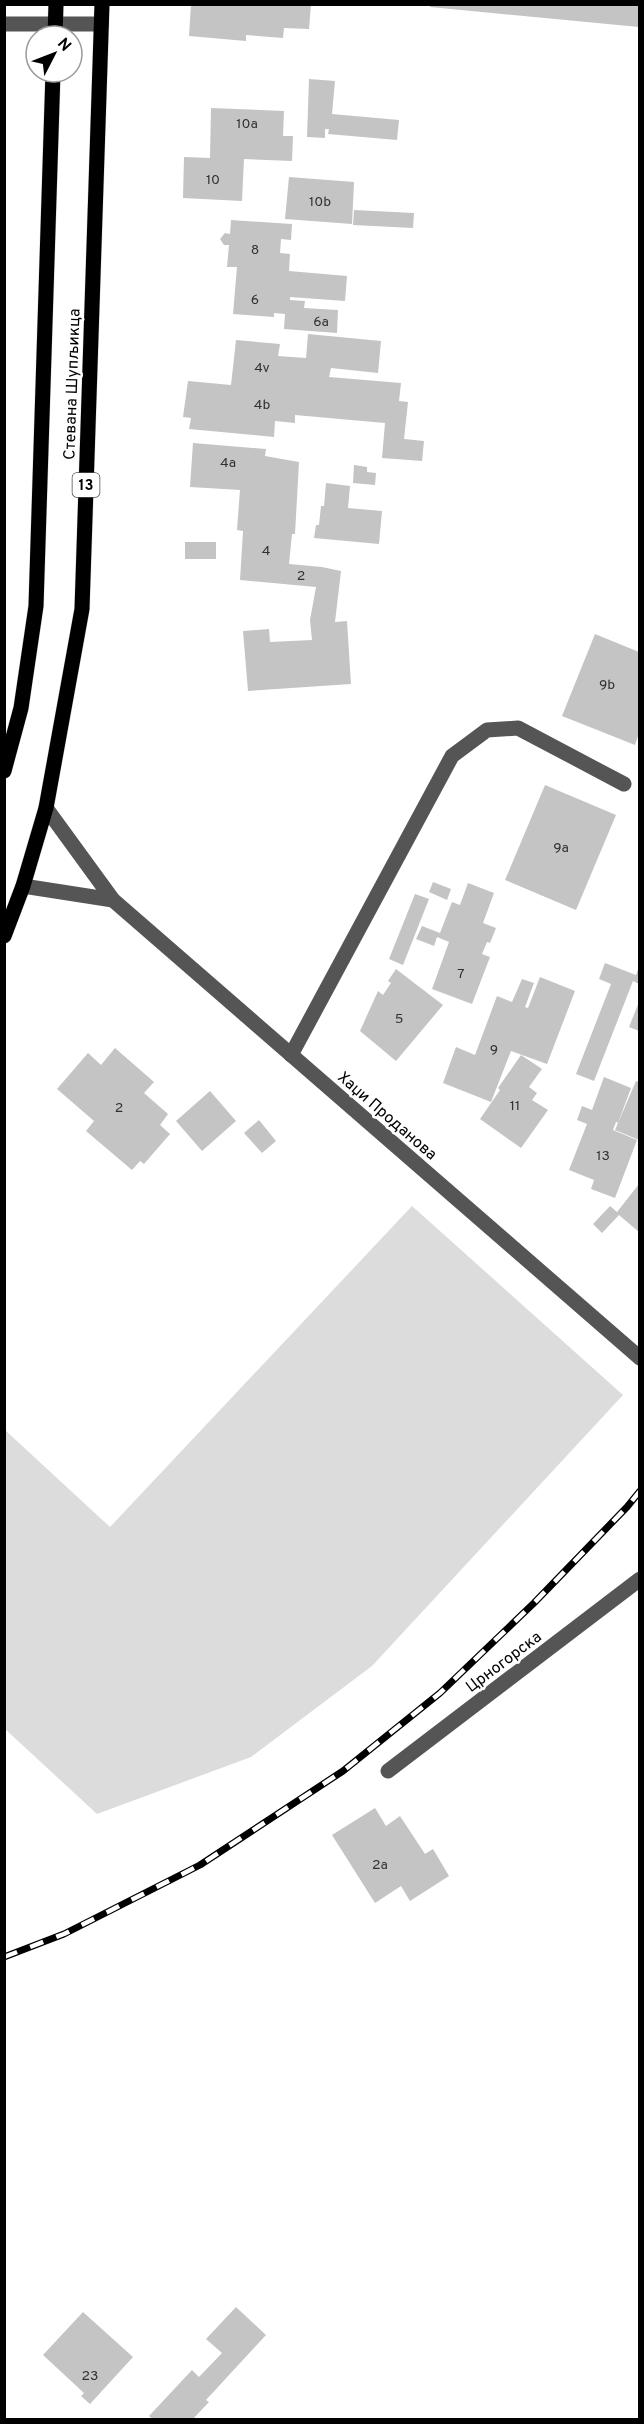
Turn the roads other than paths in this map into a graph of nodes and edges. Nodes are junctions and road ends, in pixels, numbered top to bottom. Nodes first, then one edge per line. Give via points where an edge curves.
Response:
1 (56, 4) edge
2 (102, 4) edge
3 (4, 24) edge
4 (55, 24) edge
5 (101, 24) junction
6 (24, 26) edge
7 (84, 26) edge
8 (53, 84) edge
9 (4, 771) edge
10 (624, 784) dead end
11 (46, 808) junction
12 (23, 885) junction
13 (113, 900) junction
14 (4, 936) edge
15 (291, 1055) junction
16 (639, 1358) edge
17 (639, 1579) edge
18 (388, 1771) dead end

1 - 4 main road
2 - 5 main road, Стевана Шупљикца / 13
3 - 6 street
5 - 7 street
5 - 11 main road, Стевана Шупљикца / 13 via 82,609
8 - 9 main road, Стевана Шупљикца via 36,606 21,708
10 - 15 street via 518,728 487,730 452,756
11 - 12 main road, Стевана Шупљикца / 13
11 - 13 street, Хаџи Проданова
12 - 13 street
12 - 14 main road, Стевана Шупљикца / 13
13 - 15 street, Хаџи Проданова
15 - 16 street, Хаџи Проданова
17 - 18 street, Црногорска

